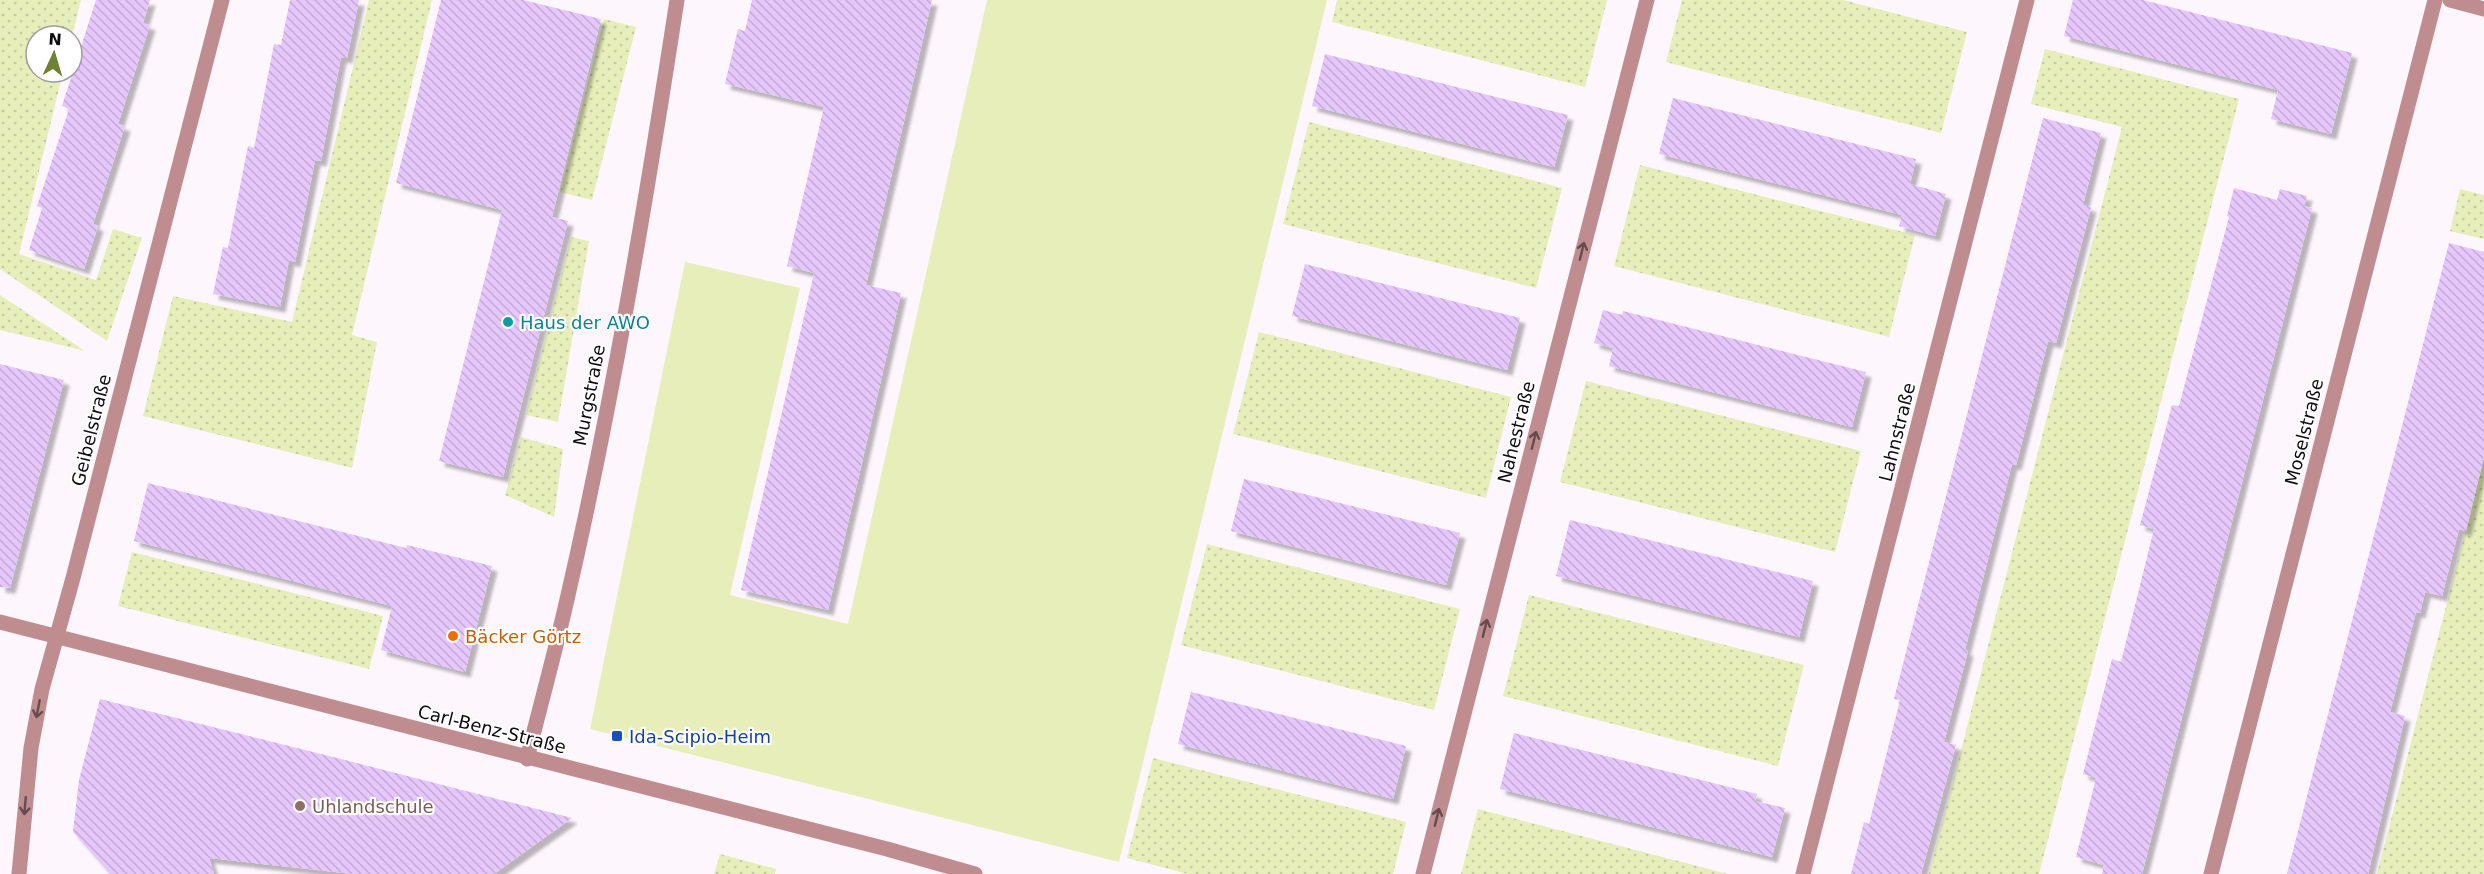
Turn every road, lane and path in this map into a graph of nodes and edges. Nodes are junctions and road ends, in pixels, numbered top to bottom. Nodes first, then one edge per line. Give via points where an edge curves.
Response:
1 (222, 0) edge
2 (677, 0) edge
3 (1647, 0) edge
4 (2027, 0) edge
5 (2435, 0) edge
6 (2450, 0) edge
7 (2484, 9) edge
8 (0, 622) edge
9 (56, 636) junction
10 (527, 759) junction
11 (19, 874) edge
12 (975, 874) edge
13 (1423, 874) edge
14 (1803, 874) edge
15 (2211, 874) edge

1 - 9 street, Geibelstraße
2 - 10 street, Murgstraße via 636,252 599,445 566,603
13 -> 3 street, Nahestraße
4 - 14 street, Lahnstraße
5 - 15 street, Moselstraße
6 - 7 street
8 - 9 street, Carl-Benz-Straße
9 - 10 street, Carl-Benz-Straße
9 -> 11 street, Geibelstraße via 31,748
10 - 12 street, Carl-Benz-Straße

